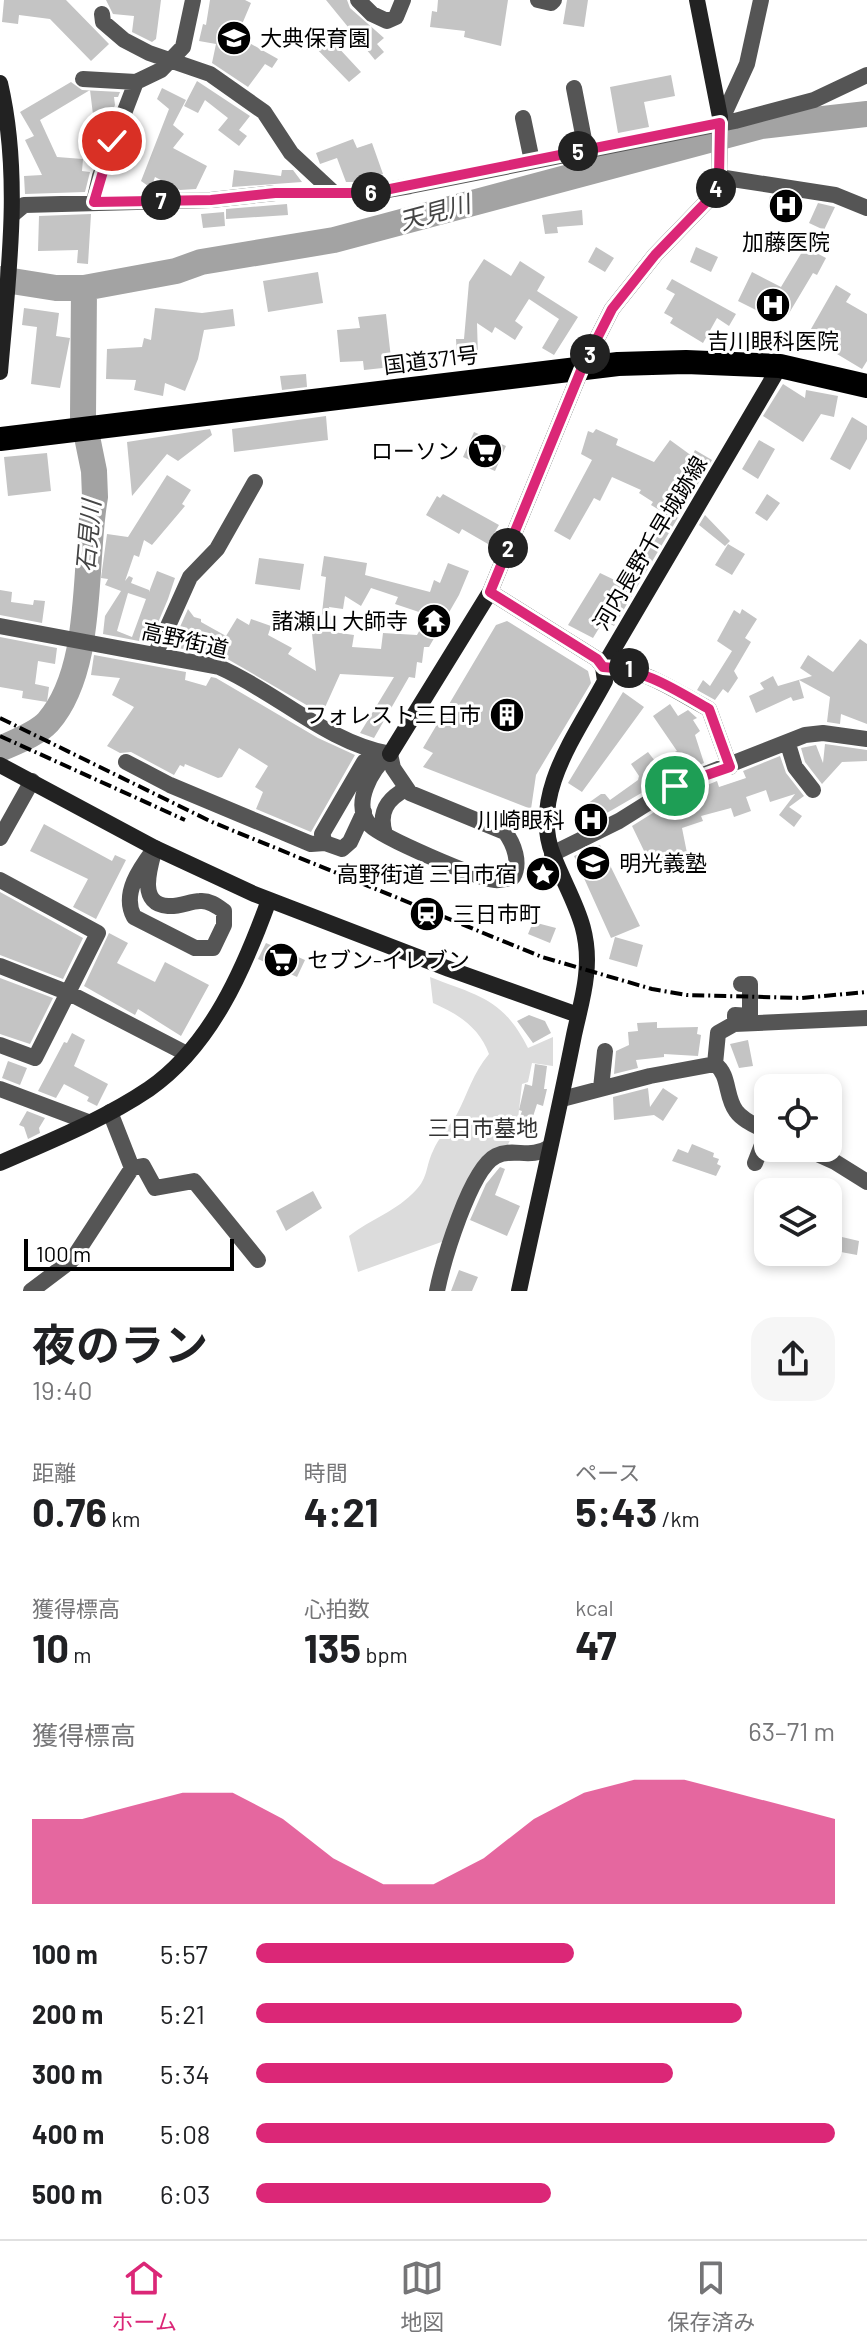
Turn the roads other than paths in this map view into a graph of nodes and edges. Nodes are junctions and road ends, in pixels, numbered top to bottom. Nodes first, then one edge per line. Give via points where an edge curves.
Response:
1 (193, 0) edge
2 (358, 0) edge
3 (403, 0) edge
4 (538, 0) edge
5 (554, 0) edge
6 (697, 0) edge
7 (761, 0) edge
8 (102, 14) dead end
9 (173, 60) junction
10 (867, 75) edge
11 (83, 79) dead end
12 (136, 82) junction
13 (0, 83) edge
14 (574, 88) dead end
15 (523, 118) dead end
16 (720, 125) junction
17 (586, 150) junction
18 (532, 161) junction
19 (719, 171) junction
20 (334, 193) junction
21 (94, 202) junction
22 (867, 208) edge
23 (6, 215) edge
24 (780, 366) junction
25 (582, 368) junction
26 (0, 372) edge
27 (867, 386) edge
28 (0, 439) edge
29 (255, 482) dead end
30 (490, 592) junction
31 (0, 626) edge
32 (155, 655) junction
33 (603, 667) junction
34 (867, 739) edge
35 (788, 744) junction
36 (390, 754) junction
37 (126, 762) dead end
38 (1, 766) edge
39 (730, 767) junction
40 (32, 781) junction
41 (406, 789) junction
42 (813, 790) dead end
43 (364, 812) junction
44 (385, 834) junction
45 (0, 838) edge
46 (325, 843) junction
47 (155, 848) junction
48 (552, 854) junction
49 (0, 880) edge
50 (269, 900) junction
51 (0, 966) edge
52 (741, 984) dead end
53 (69, 993) junction
54 (578, 1015) junction
55 (867, 1018) edge
56 (734, 1024) junction
57 (0, 1045) edge
58 (605, 1051) dead end
59 (187, 1054) junction
60 (715, 1064) junction
61 (601, 1088) junction
62 (0, 1089) edge
63 (562, 1099) junction
64 (110, 1112) junction
65 (88, 1122) junction
66 (754, 1125) edge
67 (550, 1147) junction
68 (835, 1162) edge
69 (0, 1163) edge
70 (132, 1168) junction
71 (867, 1182) edge
72 (258, 1260) dead end
73 (31, 1291) edge
74 (437, 1291) edge
75 (519, 1291) edge

1 - 9 street via 183,47
2 - 3 street via 387,21 396,17
4 - 5 street
6 - 16 main road
7 - 16 street via 747,64
8 - 9 street via 103,22 124,40
9 - 12 street
9 - 20 street via 229,84 264,112 291,153
10 - 16 street via 814,100
11 - 12 street
12 - 21 street
13 - 23 main road
14 - 17 street
15 - 18 street
16 - 17 street
16 - 19 main road
17 - 18 street
18 - 20 street via 370,193
19 - 22 street via 835,195
19 - 25 main road via 713,195 702,210 655,255 612,309
20 - 21 street
21 - 23 street via 24,205
23 - 26 main road via 10,262
24 - 25 highway, 国道371号 via 686,362
24 - 27 highway, 国道371号
24 - 33 main road, 河内長野千早城跡線
25 - 28 highway, 国道371号
25 - 30 main road
29 - 32 street via 217,549 190,577
30 - 33 main road
30 - 36 main road
31 - 32 street, 高野街道
32 - 36 street, 高野街道 via 241,676 362,749
33 - 39 street via 646,674 709,709
33 - 48 main road, 河内長野千早城跡線 via 605,681 553,776 547,817
34 - 35 street via 823,733
35 - 39 street
35 - 42 street via 795,767
36 - 41 street
36 - 43 street via 380,762 363,796
36 - 46 street via 364,762 322,834
37 - 46 street via 311,844
38 - 40 main road
39 - 48 street via 675,786
40 - 45 street
40 - 47 main road
41 - 44 street via 385,806
41 - 44 street via 505,832 513,842 517,870 513,877 496,880
43 - 44 street via 370,825
43 - 46 street via 342,849
47 - 47 street via 146,881 150,896 170,907 199,900 224,911 213,948 195,948 134,917 129,907 133,884
47 - 50 main road
48 - 54 main road, 河内長野千早城跡線 via 582,916 588,958
49 - 53 street via 98,933
50 - 54 main road
50 - 59 main road via 221,1006
51 - 53 street
52 - 56 street via 750,984 750,1016 735,1015
53 - 57 street via 35,1058
53 - 59 street
54 - 63 main road, 河内長野千早城跡線
55 - 56 street
56 - 60 street via 718,1033
58 - 61 street
59 - 64 main road via 151,1087
60 - 61 street
60 - 66 street via 723,1070 734,1109
61 - 63 street
62 - 65 street
63 - 67 main road, 河内長野千早城跡線
64 - 65 main road
64 - 70 street
65 - 69 main road
67 - 74 street via 538,1155 498,1154 485,1164 449,1244
67 - 75 main road, 河内長野千早城跡線
68 - 71 street
70 - 72 street via 143,1166 155,1188 194,1181
70 - 73 street via 72,1260

